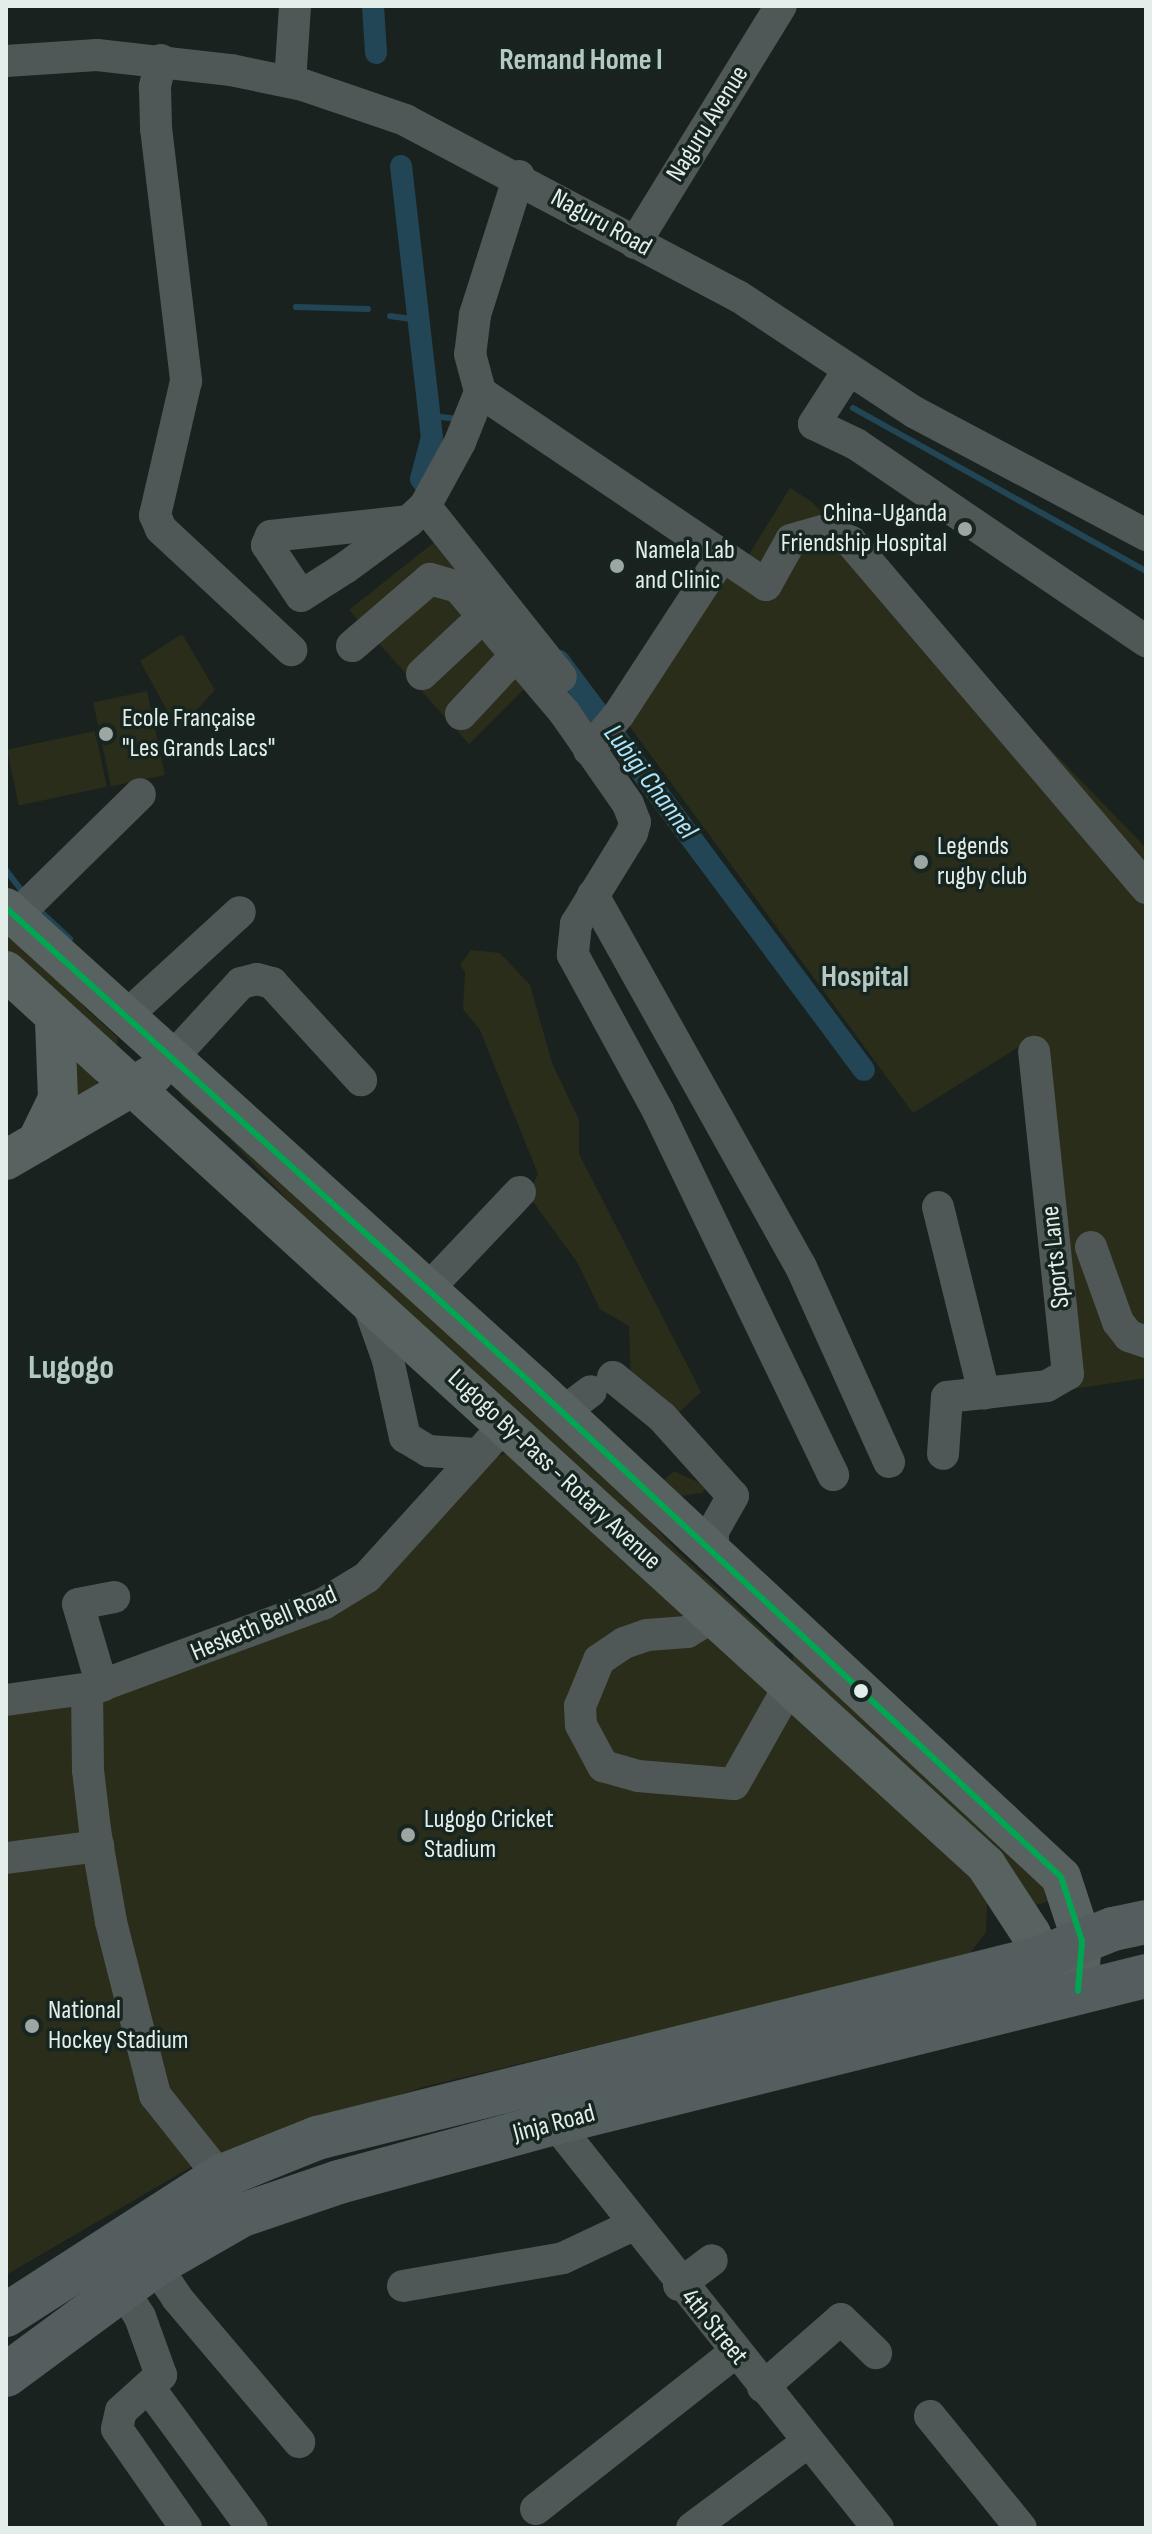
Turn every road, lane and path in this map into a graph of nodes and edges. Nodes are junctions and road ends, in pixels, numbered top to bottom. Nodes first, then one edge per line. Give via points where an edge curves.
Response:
1 (295, 6) edge
2 (781, 6) edge
3 (161, 60) junction
4 (6, 61) edge
5 (290, 82) junction
6 (519, 176) junction
7 (635, 243) junction
8 (848, 371) junction
9 (480, 392) junction
10 (1146, 535) edge
11 (722, 556) junction
12 (483, 617) junction
13 (1146, 641) edge
14 (352, 646) dead end
15 (291, 650) dead end
16 (516, 655) junction
17 (422, 674) dead end
18 (461, 714) dead end
19 (597, 741) junction
20 (140, 794) dead end
21 (1146, 888) edge
22 (593, 895) junction
23 (11, 912) edge
24 (240, 912) dead end
25 (6, 971) edge
26 (126, 1016) junction
27 (55, 1020) junction
28 (1034, 1052) dead end
29 (172, 1058) junction
30 (361, 1080) dead end
31 (137, 1088) junction
32 (21, 1151) edge
33 (282, 1158) junction
34 (252, 1191) junction
35 (520, 1192) dead end
36 (938, 1207) dead end
37 (1091, 1247) dead end
38 (427, 1290) junction
39 (365, 1295) junction
40 (1146, 1342) edge
41 (588, 1393) junction
42 (984, 1393) junction
43 (505, 1425) junction
44 (476, 1454) junction
45 (943, 1454) dead end
46 (889, 1462) dead end
47 (833, 1475) dead end
48 (713, 1558) junction
49 (114, 1597) dead end
50 (712, 1617) junction
51 (787, 1626) junction
52 (774, 1676) junction
53 (95, 1687) junction
54 (6, 1700) edge
55 (98, 1846) junction
56 (6, 1858) edge
57 (1146, 1922) edge
58 (1082, 1941) junction
59 (1040, 1958) junction
60 (1146, 1976) edge
61 (1075, 1992) junction
62 (555, 2123) junction
63 (220, 2177) junction
64 (633, 2225) junction
65 (712, 2260) dead end
66 (138, 2277) junction
67 (679, 2285) junction
68 (403, 2286) dead end
69 (6, 2315) edge
70 (734, 2353) junction
71 (876, 2353) dead end
72 (6, 2375) edge
73 (763, 2387) junction
74 (150, 2389) junction
75 (930, 2416) dead end
76 (299, 2442) dead end
77 (808, 2442) junction
78 (536, 2509) dead end
79 (186, 2528) edge
80 (252, 2528) edge
81 (692, 2528) edge
82 (878, 2528) edge
83 (1021, 2528) edge

1 - 5 street
2 - 7 street, Naguru Avenue
3 - 4 street, Naguru Road via 97,55
3 - 5 street, Naguru Road
3 - 15 street via 155,87 156,128 186,381 155,515 161,529
5 - 6 street, Naguru Road via 405,120
6 - 7 street, Naguru Road
6 - 9 street via 475,315 470,354
7 - 8 street, Naguru Road via 738,296
8 - 10 street, Naguru Road via 995,457
8 - 13 street via 814,424 856,444
9 - 11 street
9 - 19 street via 460,442 417,513
11 - 19 street
11 - 21 street via 766,585 791,540 823,531 851,542
12 - 14 street via 458,587 430,579
12 - 16 street
12 - 17 street
16 - 18 street
16 - 19 street
19 - 22 street via 635,822
20 - 23 street
22 - 46 street via 801,1267
22 - 47 street via 576,924 573,955 658,1111
23 - 26 main road, Lugogo By-Pass - Rotary Avenue
24 - 26 street
25 - 27 main road, Lugogo By-Pass - Rotary Avenue
26 - 29 main road, Lugogo By-Pass - Rotary Avenue
27 - 31 main road, Lugogo By-Pass - Rotary Avenue
27 - 32 main road via 58,1099
28 - 42 street, Sports Lane via 1068,1374 1047,1386
29 - 30 street via 231,992 257,979 272,983
29 - 31 main road
29 - 33 main road, Lugogo By-Pass - Rotary Avenue
31 - 32 main road
31 - 34 main road, Lugogo By-Pass - Rotary Avenue
33 - 34 main road
33 - 38 main road, Lugogo By-Pass - Rotary Avenue
34 - 39 main road, Lugogo By-Pass - Rotary Avenue
35 - 38 street
36 - 42 street
37 - 40 street via 1118,1322 1129,1336
38 - 41 main road, Lugogo By-Pass - Rotary Avenue
39 - 43 main road, Lugogo By-Pass - Rotary Avenue
39 - 44 street via 388,1360 405,1437 428,1451
41 - 48 main road, Lugogo By-Pass - Rotary Avenue
41 - 48 street via 662,1417 733,1496 713,1531
42 - 45 street via 947,1397
43 - 44 street, Hesketh Bell Road
43 - 50 main road, Lugogo By-Pass - Rotary Avenue
44 - 53 street, Hesketh Bell Road via 367,1577 323,1604
48 - 51 main road, Lugogo By-Pass - Rotary Avenue
49 - 53 street via 78,1604
50 - 52 main road, Lugogo By-Pass - Rotary Avenue
50 - 52 street via 687,1632 624,1643 599,1660 580,1706 581,1725 603,1766 626,1775 734,1784
51 - 52 main road via 786,1652
51 - 58 main road, Lugogo By-Pass - Rotary Avenue via 1061,1877
52 - 59 main road, Lugogo By-Pass - Rotary Avenue via 986,1865 1031,1934
53 - 54 street, Hesketh Bell Road
53 - 55 street via 88,1770
55 - 56 street
55 - 63 street via 155,2095
57 - 58 highway, Jinja Road
58 - 59 highway, Jinja Road
58 - 61 main road, Lugogo By-Pass - Rotary Avenue
59 - 61 main road, Lugogo By-Pass - Rotary Avenue
59 - 63 highway, Jinja Road via 317,2138
60 - 61 highway, Jinja Road
61 - 62 highway, Jinja Road
62 - 64 street, 4th Street
62 - 66 highway, Jinja Road via 339,2182 242,2215
63 - 69 highway, Jinja Road
64 - 67 street, 4th Street
64 - 68 street via 563,2258
65 - 67 street
66 - 72 highway, Jinja Road
66 - 74 street via 161,2367 158,2383
66 - 76 street via 177,2298
67 - 70 street, 4th Street
70 - 73 street, 4th Street
70 - 78 street
71 - 73 street via 841,2319
73 - 77 street, 4th Street
74 - 79 street via 121,2411 117,2429
74 - 80 street
75 - 83 street
77 - 81 street
77 - 82 street, 4th Street

